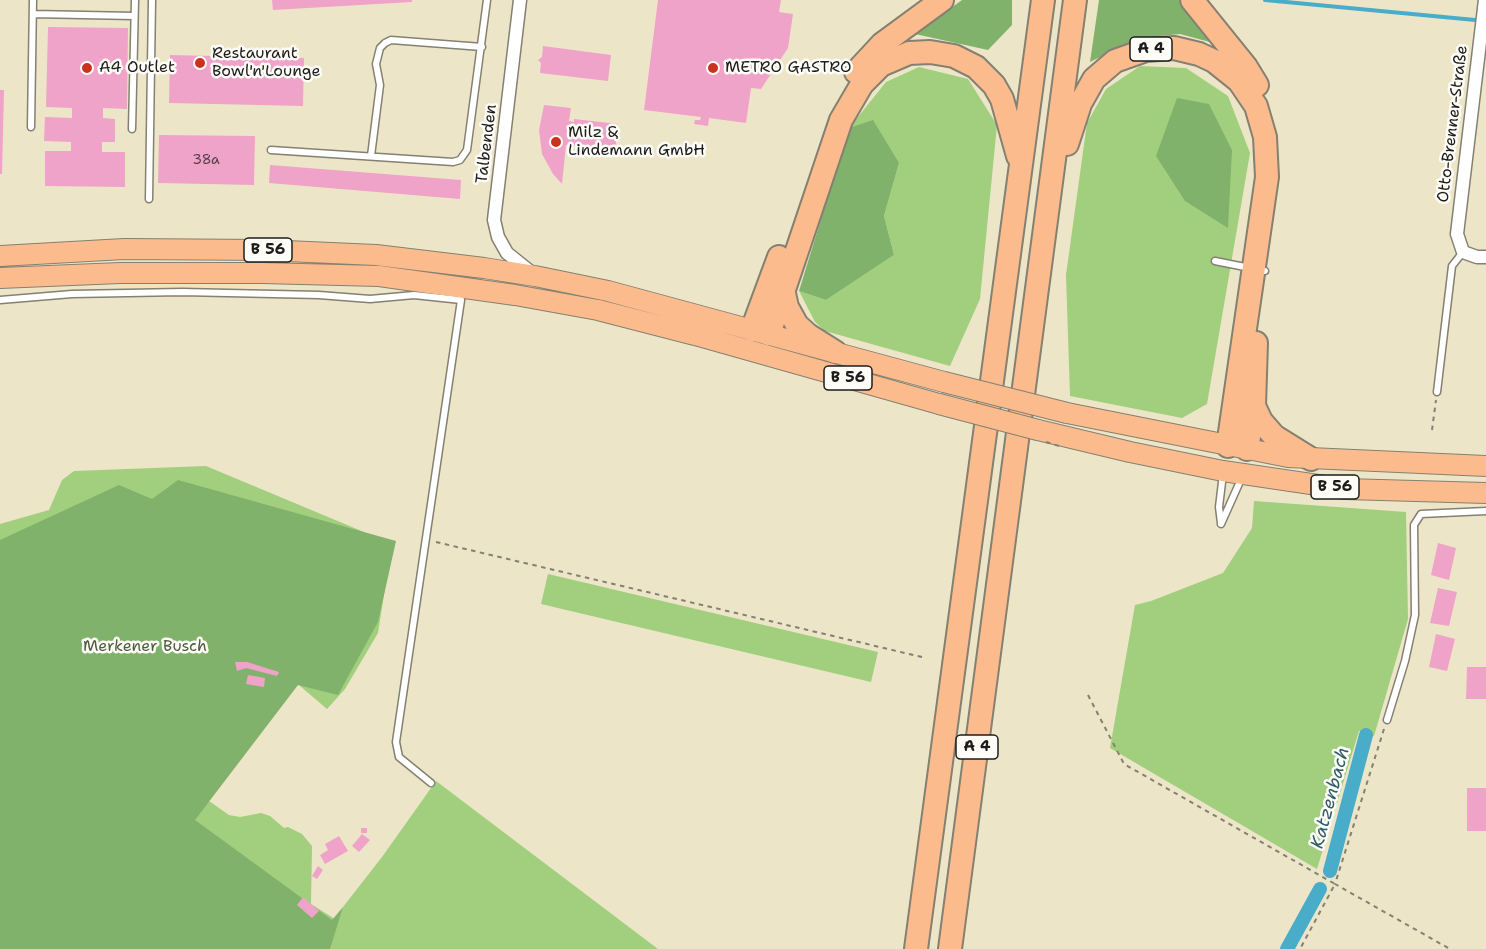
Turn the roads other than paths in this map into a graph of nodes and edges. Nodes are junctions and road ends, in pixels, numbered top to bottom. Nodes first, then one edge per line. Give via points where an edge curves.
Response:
1 (33, 0) edge
2 (135, 0) edge
3 (152, 0) edge
4 (487, 0) edge
5 (520, 0) edge
6 (942, 0) edge
7 (1043, 0) edge
8 (1074, 0) edge
9 (1192, 0) edge
10 (1485, 0) edge
11 (33, 14) junction
12 (134, 16) junction
13 (482, 47) junction
14 (31, 127) dead end
15 (132, 129) dead end
16 (271, 150) dead end
17 (371, 156) junction
18 (1021, 169) junction
19 (149, 199) dead end
20 (1049, 206) junction
21 (1463, 252) junction
22 (0, 256) edge
23 (1486, 257) edge
24 (1215, 261) dead end
25 (1260, 270) junction
26 (535, 276) junction
27 (0, 278) edge
28 (783, 289) junction
29 (0, 300) edge
30 (759, 339) junction
31 (835, 352) junction
32 (1437, 392) road end
33 (1254, 406) junction
34 (1237, 447) junction
35 (1311, 459) junction
36 (1486, 466) edge
37 (1223, 471) junction
38 (1243, 474) junction
39 (1486, 493) edge
40 (1486, 511) edge
41 (1387, 720) road end
42 (430, 783) dead end
43 (916, 949) edge
44 (950, 949) edge

1 - 11 lane
2 - 12 lane
3 - 19 lane
4 - 13 lane
5 - 26 street, Talbenden via 494,220 507,253
6 - 30 highway via 873,53 841,98
7 - 18 highway, A 4
8 - 20 highway, A 4
9 - 25 highway via 1252,76 1267,102 1277,133 1278,179
10 - 21 street, Otto-Brenner-Straße via 1456,234
11 - 12 lane
11 - 14 lane
12 - 15 lane
13 - 17 lane via 465,156 453,162
13 - 17 lane via 391,40 385,43 376,64 380,85
16 - 17 lane
18 - 28 highway via 1002,99 976,67 939,52 909,53 890,60 862,84 841,120
18 - 43 highway, A 4
20 - 25 highway, A 4 via 1076,115 1094,79 1115,61 1136,52 1174,48 1199,54 1239,81 1260,116 1267,177
20 - 44 highway, A 4
21 - 23 street
21 - 32 lane via 1452,266
22 - 26 main road, B 56 via 124,249 264,250 376,255
24 - 25 lane
25 - 33 highway
25 - 34 highway
26 - 30 main road, B 56 via 608,291
27 - 30 main road, B 56 via 120,273 379,276 515,295
28 - 30 highway
28 - 31 highway via 797,325
29 - 42 lane via 182,292 370,299 414,295 461,300 396,742 399,757
30 - 31 main road, B 56
30 - 37 main road, B 56, bridge via 939,404
31 - 34 main road, B 56, bridge via 1067,413
33 - 34 highway
33 - 35 highway via 1260,421 1274,436
34 - 35 main road, B 56
34 - 37 main road
34 - 38 main road
35 - 36 main road, B 56
37 - 38 main road, B 56
37 - 38 lane via 1221,524
38 - 39 main road, B 56 via 1346,489
40 - 41 lane via 1420,514 1414,525 1415,615

